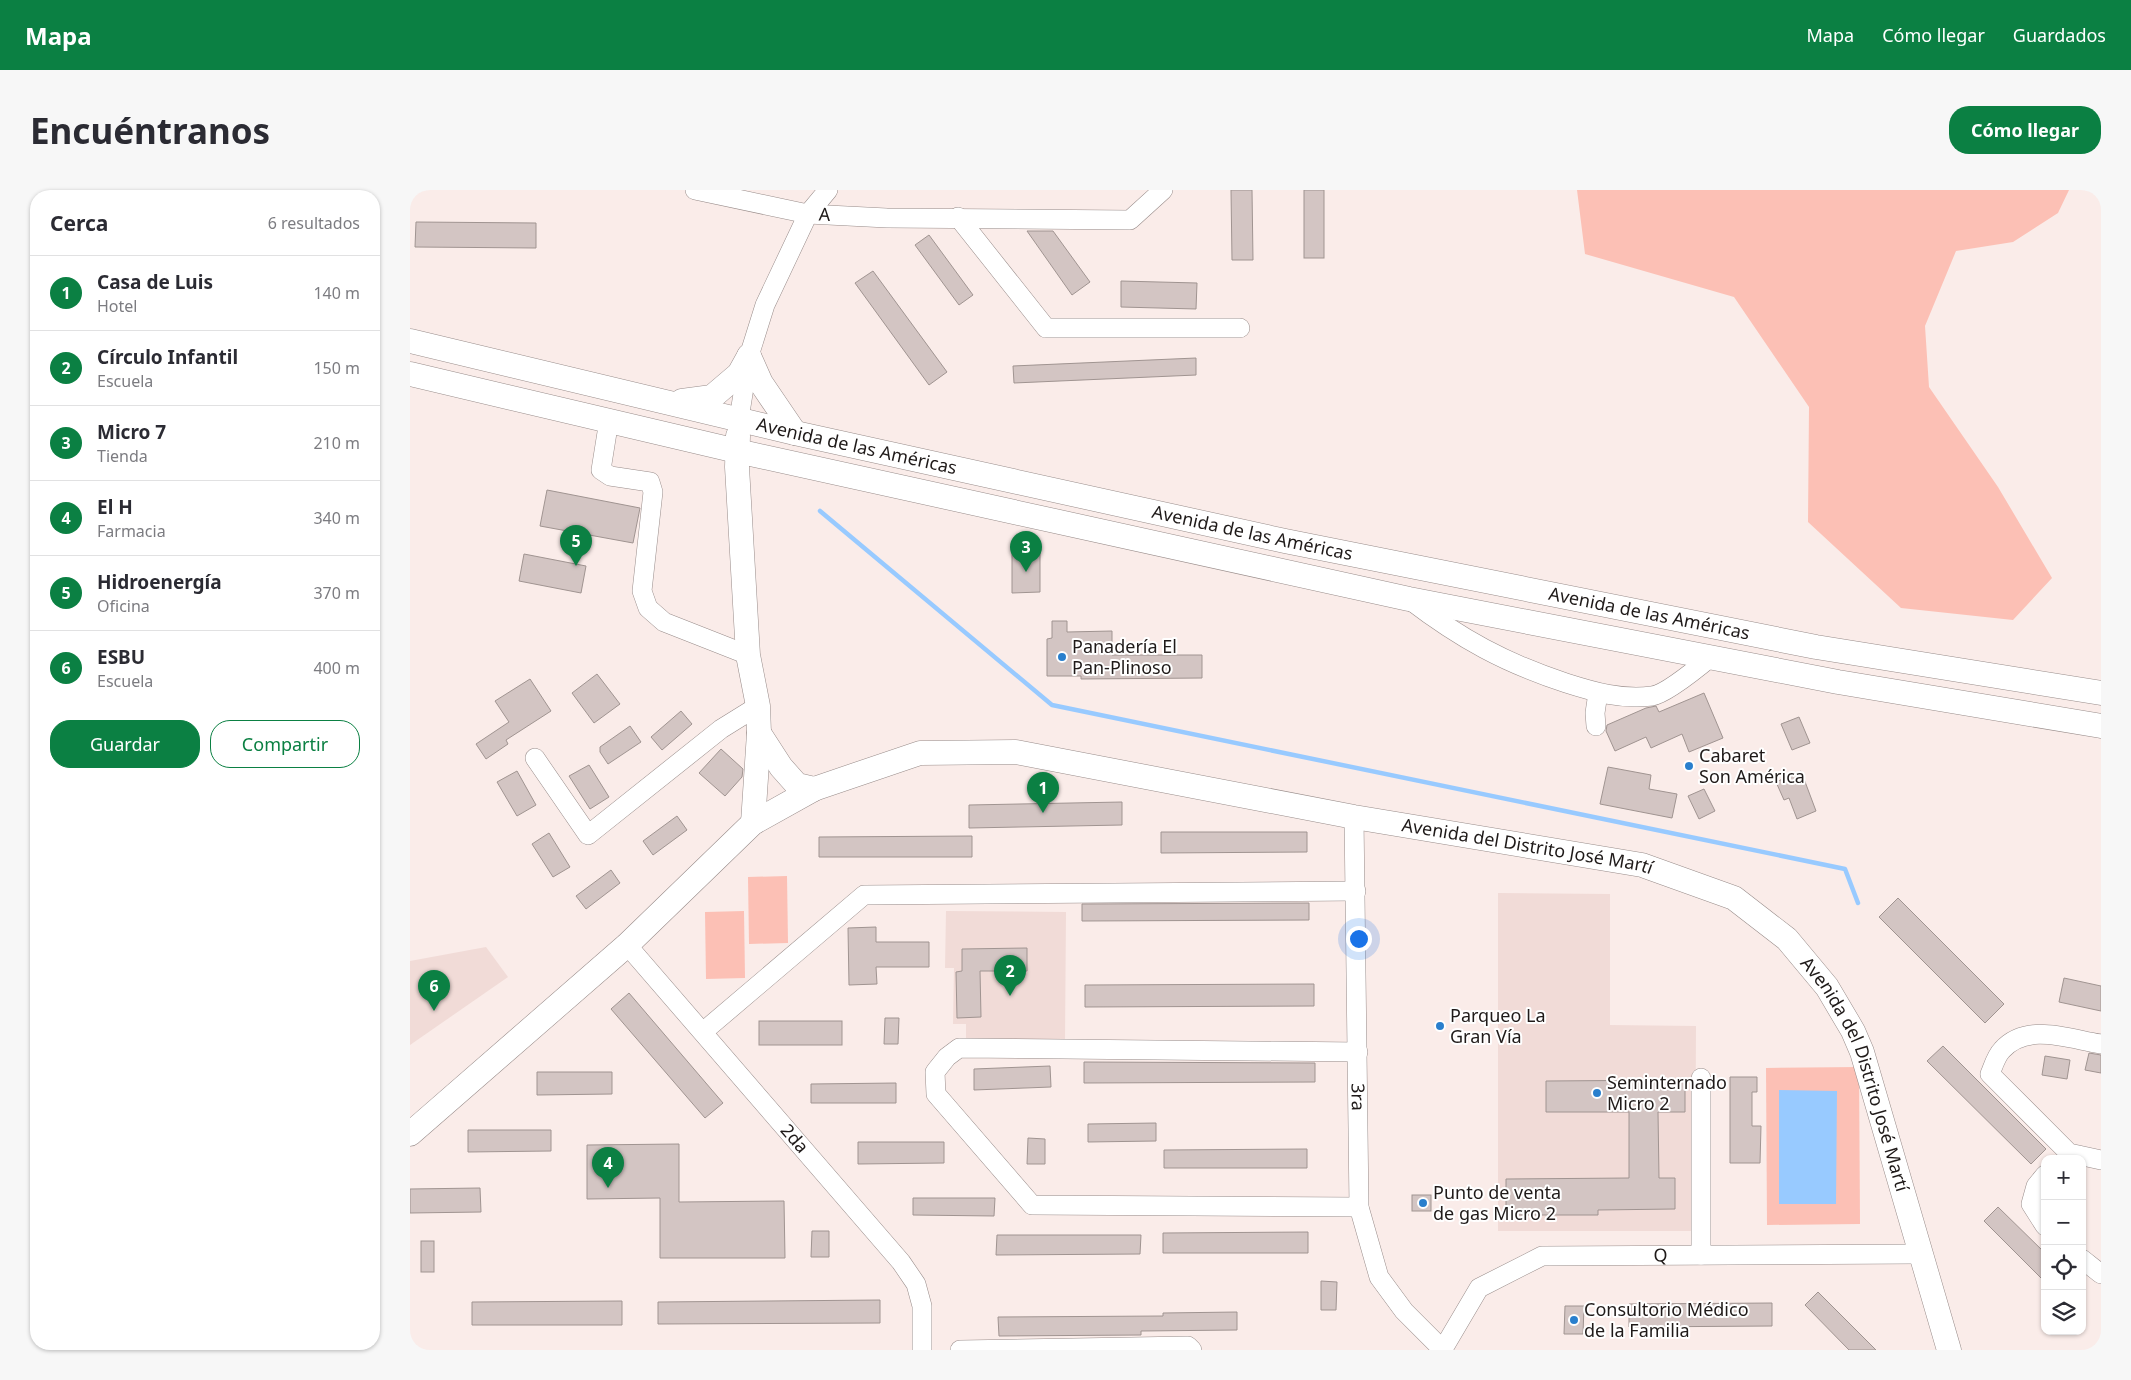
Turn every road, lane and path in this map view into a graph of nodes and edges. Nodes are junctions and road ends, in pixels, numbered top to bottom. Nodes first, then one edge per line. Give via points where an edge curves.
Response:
1 (695, 190) edge
2 (828, 190) edge
3 (1163, 190) edge
4 (808, 214) junction
5 (958, 217) junction
6 (1240, 328) dead end
7 (410, 342) edge
8 (749, 356) junction
9 (410, 374) edge
10 (668, 403) junction
11 (739, 419) junction
12 (609, 420) junction
13 (795, 433) junction
14 (737, 451) junction
15 (1409, 599) junction
16 (748, 655) junction
17 (1712, 656) junction
18 (1598, 693) junction
19 (2101, 693) edge
20 (758, 706) junction
21 (1596, 726) dead end
22 (2101, 726) edge
23 (759, 733) junction
24 (535, 758) dead end
25 (814, 789) junction
26 (1354, 817) junction
27 (753, 823) junction
28 (1356, 891) junction
29 (627, 944) junction
30 (704, 1031) junction
31 (2101, 1044) edge
32 (1358, 1052) junction
33 (1701, 1078) dead end
34 (410, 1134) edge
35 (2065, 1155) edge
36 (2086, 1158) edge
37 (2101, 1160) edge
38 (2041, 1180) edge
39 (1360, 1207) junction
40 (2041, 1220) edge
41 (1920, 1254) junction
42 (1701, 1255) junction
43 (2086, 1262) edge
44 (2101, 1274) edge
45 (922, 1350) edge
46 (960, 1350) edge
47 (1192, 1350) edge
48 (1444, 1350) edge
49 (1949, 1350) edge

1 - 4 street, A
2 - 4 street
3 - 5 street, A via 1130,220
4 - 5 street, A
4 - 8 street via 765,305
5 - 6 street via 1046,328
7 - 10 main road, Avenida de las Américas
8 - 10 main road via 739,374 712,397
8 - 11 street
8 - 13 main road via 761,383
9 - 12 main road, Avenida de las Américas
10 - 11 main road, Avenida de las Américas
11 - 13 main road, Avenida de las Américas
11 - 14 main road
12 - 14 main road, Avenida de las Américas
12 - 16 street via 601,470 610,476 650,482 653,492 642,591 648,608 664,622
13 - 19 main road, Avenida de las Américas via 1295,543 1816,647
14 - 15 main road, Avenida de las Américas
14 - 16 main road
15 - 17 main road, Avenida de las Américas
15 - 18 street via 1448,629 1479,647 1524,669
16 - 20 main road
17 - 18 street via 1654,696 1623,697
17 - 22 main road, Avenida de las Américas via 1838,682
18 - 21 street via 1594,713
20 - 23 main road
20 - 24 street via 720,729 588,835
23 - 25 main road via 797,785
23 - 27 main road
25 - 26 main road, Avenida del Distrito José Martí via 920,753 1016,752
25 - 27 main road, Avenida del Distrito José Martí
26 - 28 street, 3ra
26 - 41 main road, Avenida del Distrito José Martí via 1642,865 1734,898 1787,939 1827,987 1853,1031 1862,1052
27 - 29 main road, Avenida del Distrito José Martí
28 - 30 street via 864,894
28 - 32 street, 3ra
29 - 30 street, 2da
29 - 34 main road, Avenida del Distrito José Martí
30 - 45 street, 2da via 901,1262 916,1284 922,1306
31 - 35 street via 2037,1033 2019,1036 2000,1051 1990,1074
32 - 39 street, 3ra
32 - 39 street via 959,1048 935,1072 936,1094 1032,1205
33 - 42 street
36 - 37 street
38 - 40 street via 2031,1204
39 - 48 street, 3ra via 1379,1277 1404,1311
41 - 42 street, Q
41 - 49 main road, Avenida del Distrito José Martí
42 - 48 street, Q via 1542,1256 1479,1288
43 - 44 street
46 - 47 street via 1188,1346

